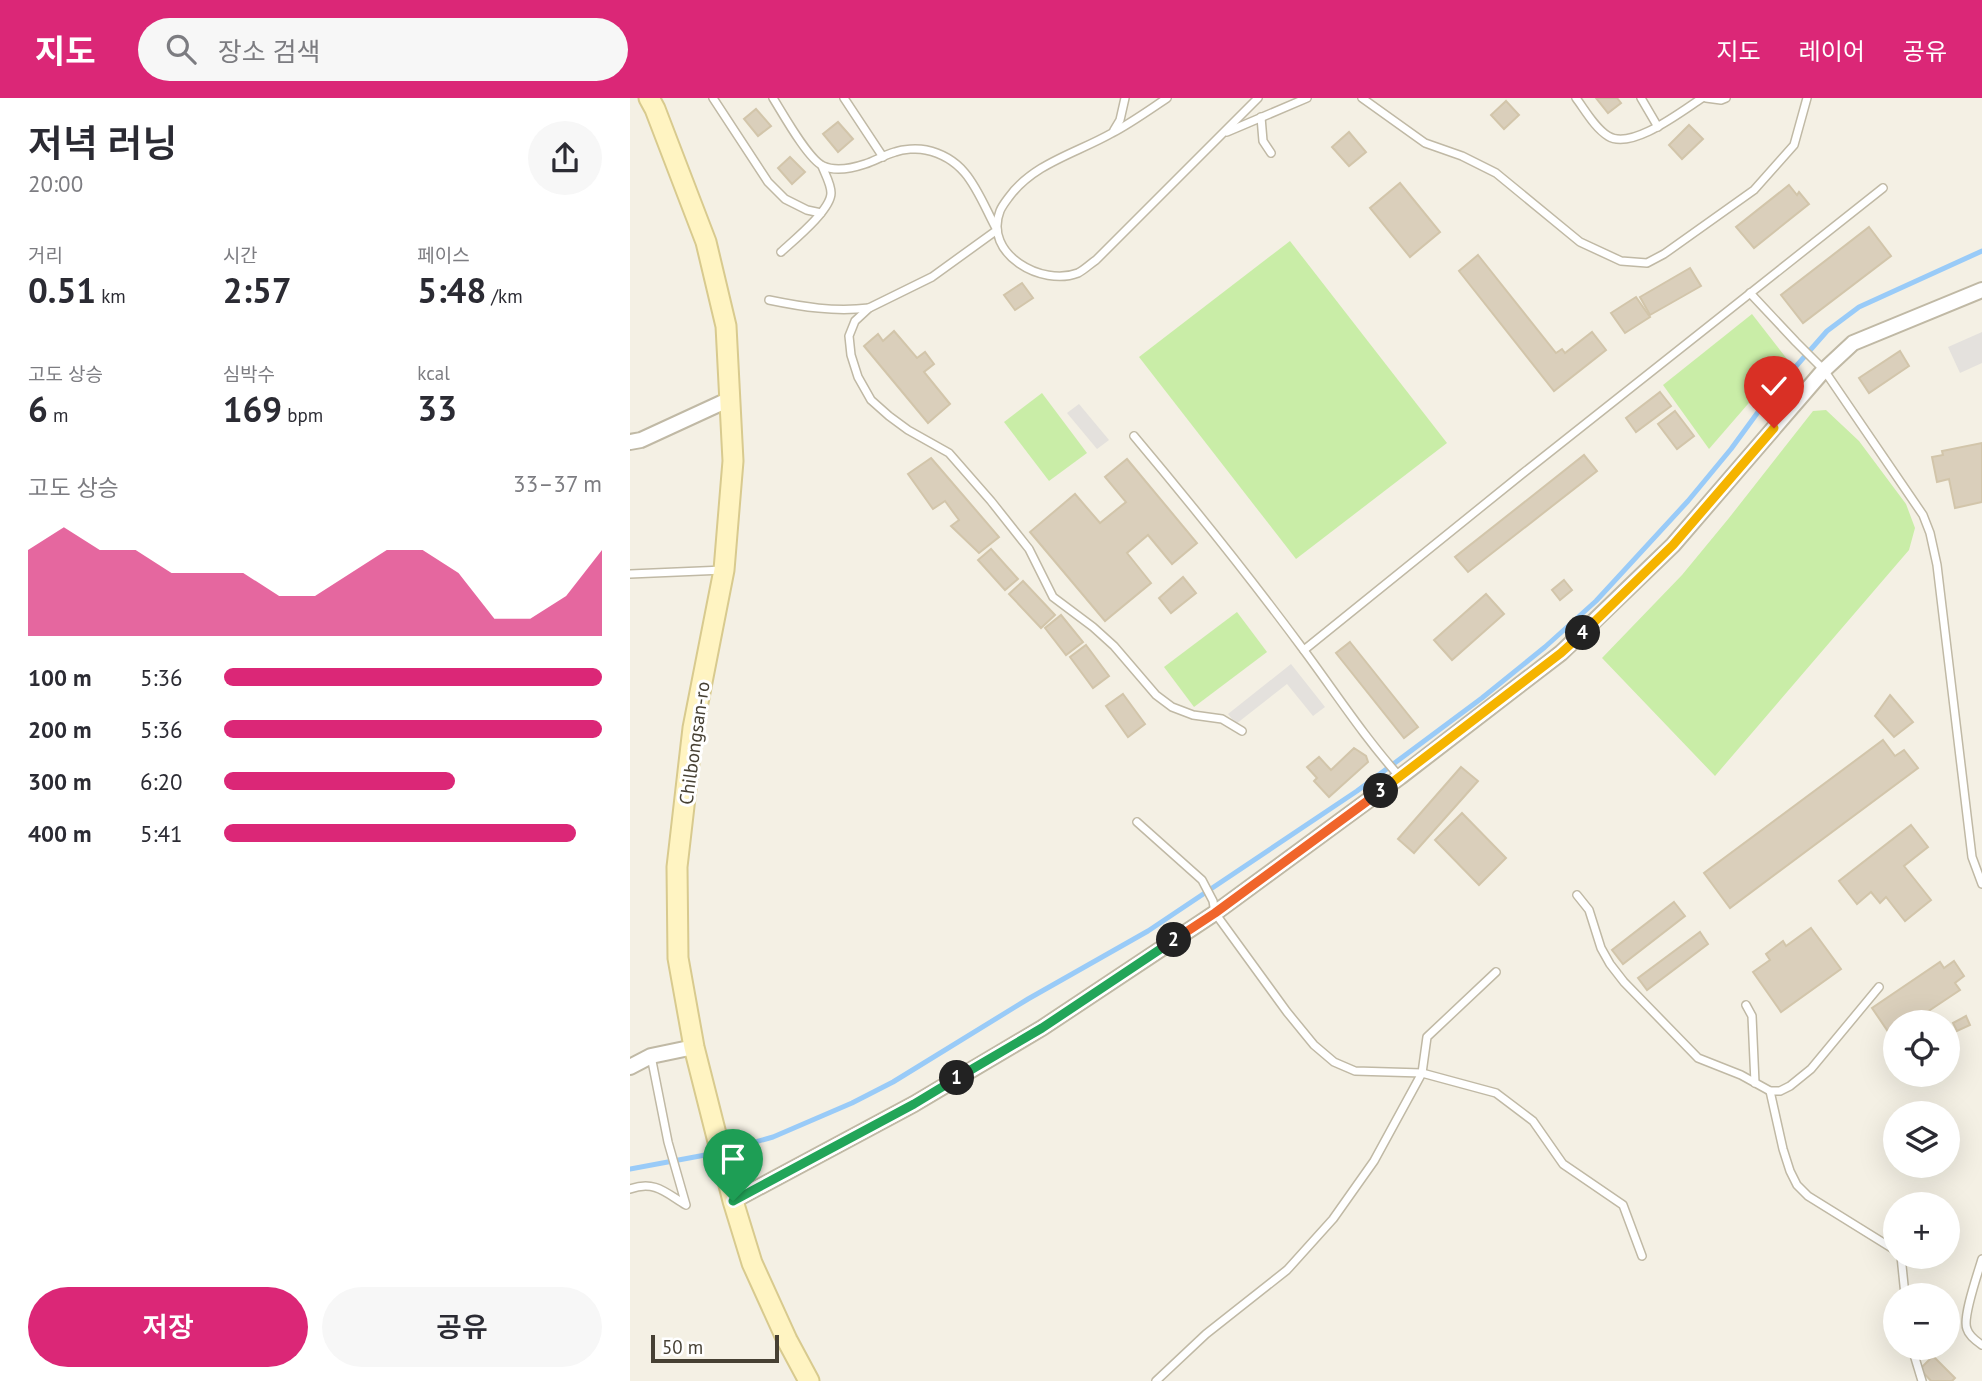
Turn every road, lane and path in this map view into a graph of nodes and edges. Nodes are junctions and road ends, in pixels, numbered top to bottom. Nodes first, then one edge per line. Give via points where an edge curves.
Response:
1 (649, 98) edge
2 (713, 98) edge
3 (773, 98) edge
4 (844, 98) edge
5 (1125, 98) edge
6 (1167, 98) edge
7 (1258, 98) edge
8 (1307, 98) edge
9 (1362, 98) edge
10 (1576, 98) edge
11 (1641, 98) edge
12 (1704, 98) edge
13 (1726, 98) edge
14 (1807, 98) edge
15 (1261, 117) junction
16 (1658, 127) junction
17 (1112, 133) junction
18 (1221, 135) junction
19 (1271, 153) dead end
20 (883, 157) junction
21 (822, 166) junction
22 (1883, 188) dead end
23 (821, 213) junction
24 (997, 230) junction
25 (781, 252) dead end
26 (1982, 290) edge
27 (1750, 293) junction
28 (769, 300) dead end
29 (869, 308) junction
30 (1824, 370) junction
31 (730, 399) junction
32 (1134, 436) dead end
33 (630, 442) edge
34 (724, 570) junction
35 (630, 575) edge
36 (1304, 650) junction
37 (1242, 731) dead end
38 (1401, 777) junction
39 (1137, 822) dead end
40 (1982, 884) edge
41 (1577, 895) dead end
42 (1214, 907) junction
43 (1496, 972) dead end
44 (1879, 987) dead end
45 (1746, 1005) dead end
46 (694, 1047) junction
47 (650, 1056) junction
48 (630, 1067) edge
49 (1422, 1073) junction
50 (1755, 1083) junction
51 (1770, 1091) junction
52 (630, 1189) edge
53 (733, 1201) junction
54 (1883, 1243) edge
55 (1642, 1256) dead end
56 (1982, 1259) edge
57 (1982, 1345) edge
58 (1916, 1360) edge
59 (809, 1381) edge
60 (1156, 1381) edge
61 (1922, 1381) edge

1 - 31 street, Chilbongsan-ro via 706,242 726,326
2 - 23 lane via 768,182 785,199
3 - 21 lane via 809,154
4 - 20 lane
5 - 17 lane
6 - 17 lane
7 - 18 lane
8 - 15 lane
9 - 14 lane via 1426,143 1496,173 1580,242 1621,261 1647,263 1754,190 1794,145
10 - 16 lane via 1610,138 1628,138
11 - 16 lane
12 - 13 lane
12 - 16 lane
15 - 18 lane
15 - 19 lane via 1263,141
17 - 24 lane via 1038,169 1000,210
18 - 24 lane via 1079,273 1034,273 1001,245
20 - 21 lane via 856,167
20 - 24 lane via 921,149 954,160
21 - 23 lane via 831,190
22 - 27 lane
23 - 25 lane
24 - 29 lane via 932,277
26 - 30 street via 1853,343
27 - 30 lane
27 - 36 lane
28 - 29 lane via 827,310
29 - 37 lane via 855,321 849,336 858,377 872,400 908,430 949,453 1029,549 1053,597 1114,646 1157,695 1172,707 1222,719
30 - 38 street via 1673,545 1571,644
30 - 40 lane via 1923,515 1930,533 1972,857
31 - 33 street
31 - 34 street, Chilbongsan-ro via 733,461
32 - 36 lane via 1222,541
34 - 35 lane
34 - 46 street, Chilbongsan-ro via 693,728 677,867 678,958
36 - 38 lane
38 - 42 street
39 - 42 lane via 1202,880
41 - 50 lane via 1589,910 1601,948 1624,982 1698,1058
42 - 49 lane via 1287,1012 1334,1062 1354,1071
42 - 53 street via 1018,1041 914,1104
43 - 49 lane via 1427,1037
44 - 51 lane via 1811,1069 1790,1086
45 - 50 lane via 1752,1016
46 - 47 street
46 - 53 street, Chilbongsan-ro
47 - 48 street
47 - 52 lane via 686,1205 654,1186
49 - 55 lane via 1496,1093 1533,1121 1563,1164 1623,1205
49 - 60 lane via 1374,1161 1333,1219 1287,1270 1206,1334
50 - 51 lane
51 - 54 lane via 1783,1149 1797,1185
53 - 59 street, Chilbongsan-ro via 752,1263
56 - 57 lane via 1965,1318 1967,1329
58 - 61 lane

